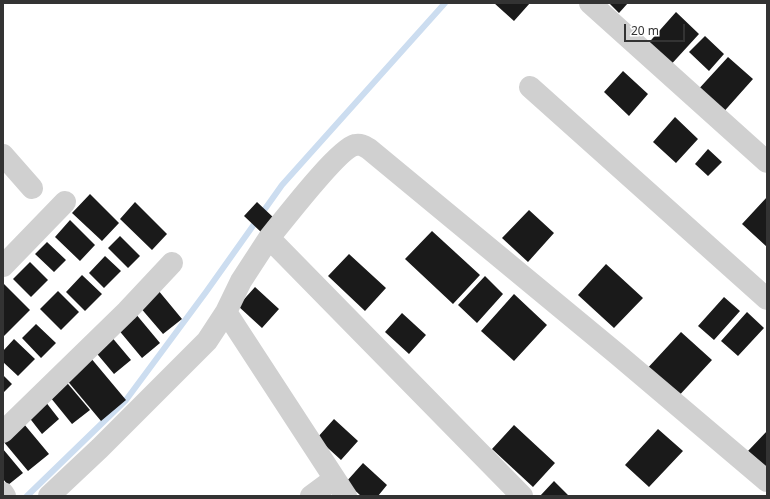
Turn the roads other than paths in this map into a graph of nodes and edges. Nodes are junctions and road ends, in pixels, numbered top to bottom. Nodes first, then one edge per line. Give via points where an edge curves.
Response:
1 (590, 3) edge
2 (530, 87) dead end
3 (3, 155) edge
4 (767, 162) edge
5 (32, 188) dead end
6 (64, 202) dead end
7 (269, 238) junction
8 (172, 263) dead end
9 (3, 266) edge
10 (767, 299) edge
11 (226, 312) junction
12 (3, 432) edge
13 (767, 481) edge
14 (340, 487) edge
15 (3, 493) edge
16 (518, 495) edge
17 (5, 496) edge
18 (49, 496) edge
19 (311, 496) edge

1 - 4 street
2 - 10 street
3 - 5 street
6 - 9 street
7 - 11 street via 241,281
7 - 13 street via 339,156 348,148 362,145
7 - 16 street
8 - 12 street via 127,311
11 - 14 street
11 - 18 street via 207,341 188,361
14 - 19 street
15 - 17 street

